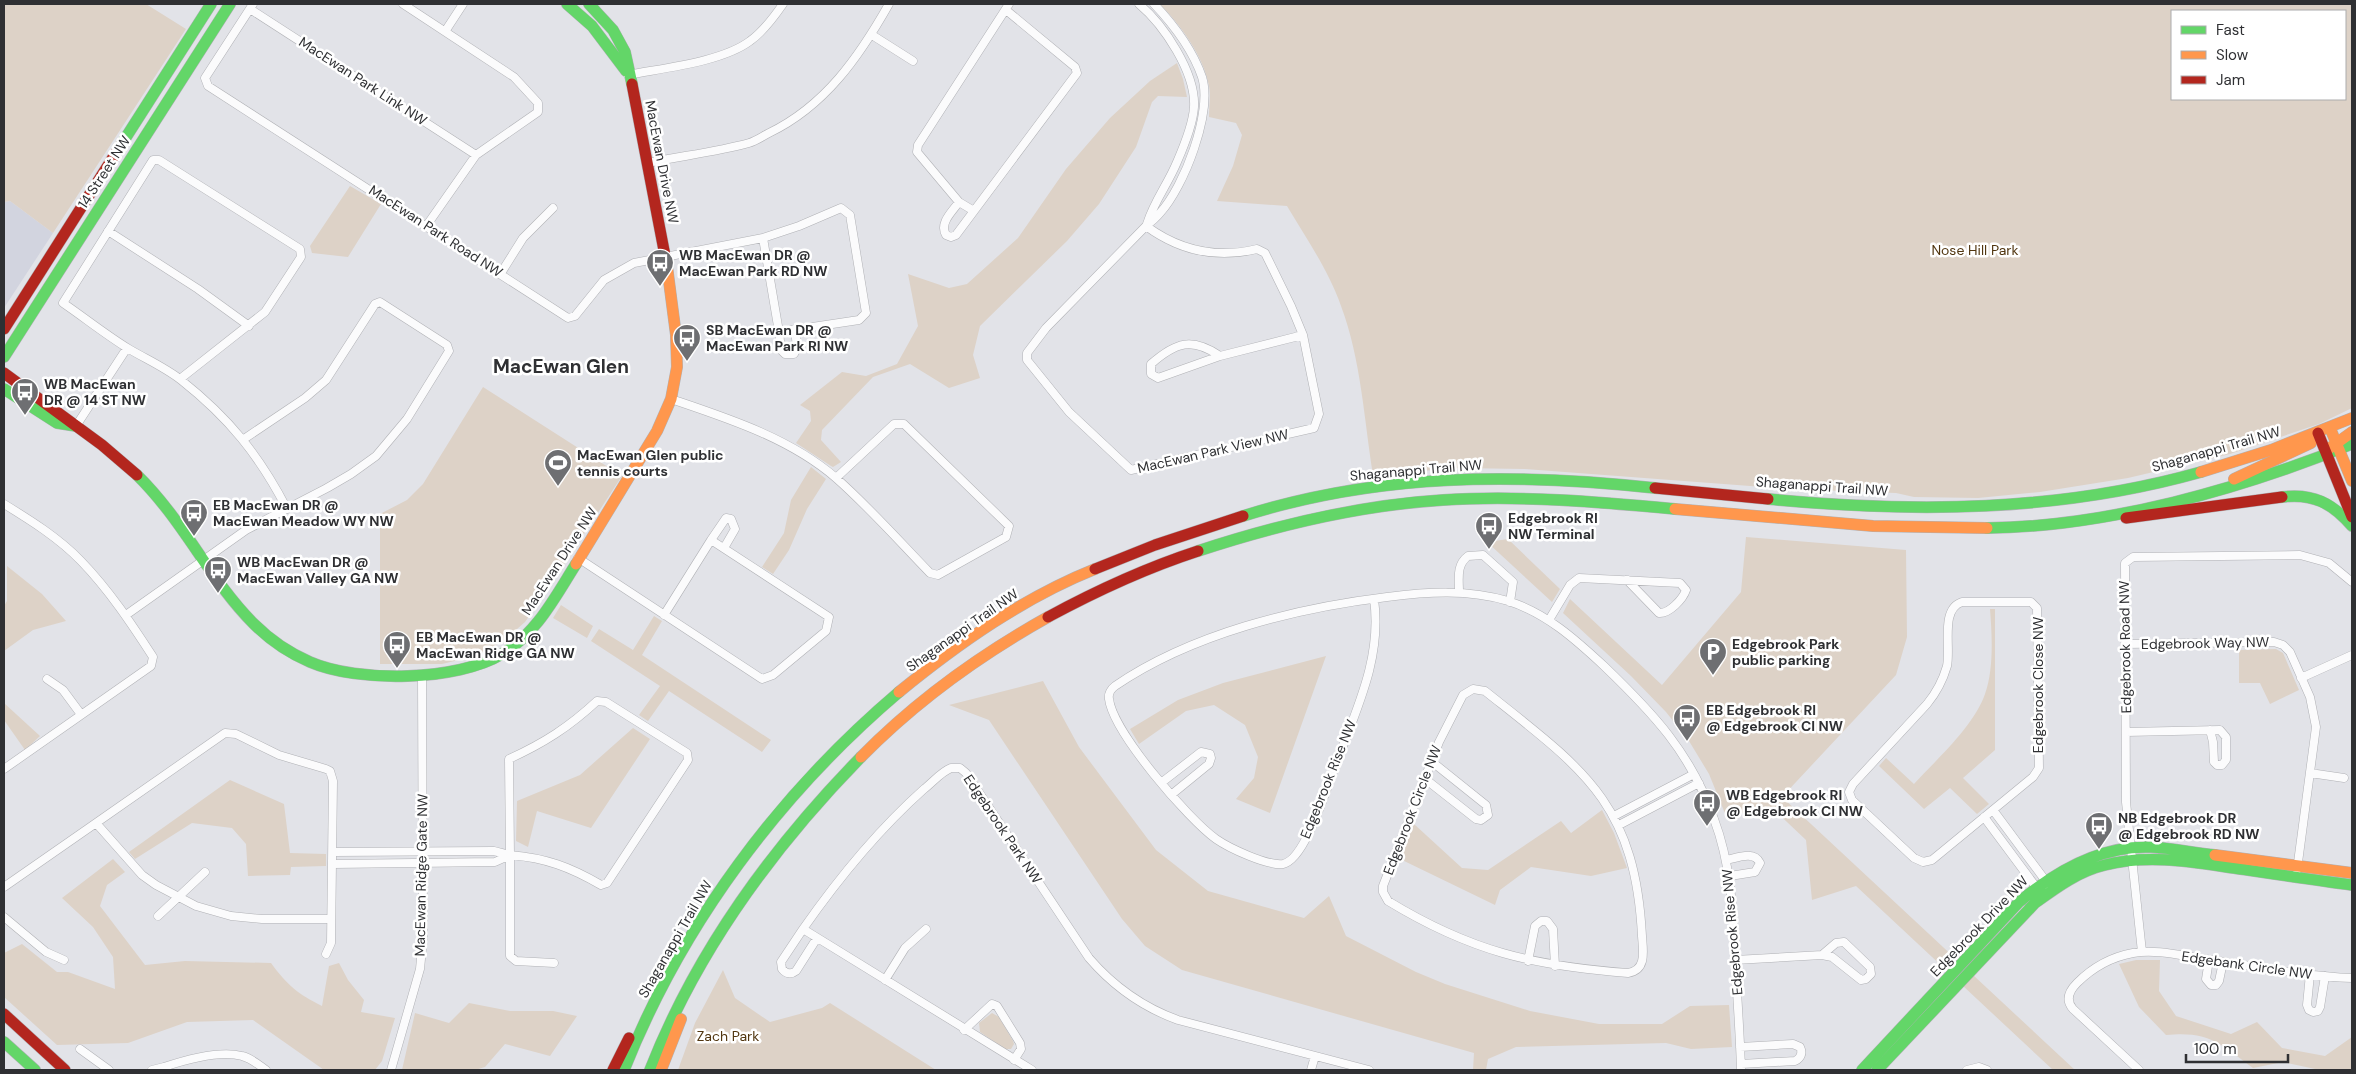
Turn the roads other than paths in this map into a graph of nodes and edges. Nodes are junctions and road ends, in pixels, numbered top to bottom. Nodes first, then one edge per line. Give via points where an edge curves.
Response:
1 (211, 4) edge
2 (230, 4) edge
3 (403, 4) edge
4 (463, 4) edge
5 (567, 4) edge
6 (590, 4) edge
7 (783, 4) edge
8 (889, 4) edge
9 (1139, 4) edge
10 (1155, 5) edge
11 (251, 6) edge
12 (1007, 7) edge
13 (1149, 14) junction
14 (446, 30) junction
15 (872, 34) junction
16 (913, 61) dead end
17 (628, 75) junction
18 (1181, 152) junction
19 (476, 155) junction
20 (1192, 155) junction
21 (648, 163) junction
22 (959, 202) junction
23 (553, 208) dead end
24 (974, 211) junction
25 (427, 225) junction
26 (1146, 226) junction
27 (108, 231) junction
28 (763, 238) junction
29 (666, 256) junction
30 (501, 273) junction
31 (5, 326) edge
32 (249, 326) junction
33 (795, 329) junction
34 (779, 332) junction
35 (1303, 334) junction
36 (126, 348) junction
37 (1220, 356) junction
38 (4, 357) edge
39 (4, 373) edge
40 (180, 379) junction
41 (4, 389) edge
42 (9, 396) edge
43 (671, 399) junction
44 (2352, 418) edge
45 (76, 426) junction
46 (2330, 428) junction
47 (2352, 432) edge
48 (2319, 436) junction
49 (244, 439) junction
50 (2352, 444) edge
51 (2337, 446) junction
52 (2326, 454) junction
53 (836, 478) junction
54 (2352, 481) edge
55 (2203, 494) junction
56 (4, 504) edge
57 (287, 508) junction
58 (2103, 517) junction
59 (2352, 517) edge
60 (2352, 526) edge
61 (711, 540) junction
62 (724, 548) junction
63 (578, 558) junction
64 (204, 562) junction
65 (1627, 580) junction
66 (2352, 582) edge
67 (1459, 592) junction
68 (1374, 599) junction
69 (1510, 602) junction
70 (126, 615) junction
71 (664, 615) junction
72 (1549, 620) junction
73 (2125, 644) junction
74 (2352, 655) edge
75 (422, 675) junction
76 (47, 678) dead end
77 (2301, 678) junction
78 (80, 713) junction
79 (2210, 730) dead end
80 (2126, 732) junction
81 (1431, 761) junction
82 (4, 769) edge
83 (2310, 773) junction
84 (1694, 774) junction
85 (1424, 778) junction
86 (2344, 778) dead end
87 (1161, 783) junction
88 (1699, 783) junction
89 (1171, 795) junction
90 (1993, 810) junction
91 (1614, 816) junction
92 (1984, 817) junction
93 (96, 823) junction
94 (1619, 825) junction
95 (422, 851) junction
96 (333, 852) junction
97 (2131, 854) junction
98 (510, 855) junction
99 (1726, 860) junction
100 (422, 862) junction
101 (333, 864) junction
102 (2296, 871) junction
103 (205, 872) dead end
104 (2352, 873) edge
105 (1730, 876) junction
106 (2041, 883) junction
107 (2352, 885) edge
108 (4, 887) edge
109 (2047, 893) junction
110 (178, 896) junction
111 (158, 916) dead end
112 (4, 917) edge
113 (331, 919) junction
114 (926, 929) dead end
115 (803, 930) junction
116 (817, 938) junction
117 (712, 946) junction
118 (2142, 952) junction
119 (326, 954) dead end
120 (1822, 955) junction
121 (64, 960) dead end
122 (1735, 960) junction
123 (2208, 960) junction
124 (1528, 961) junction
125 (2223, 962) junction
126 (554, 963) dead end
127 (1555, 966) junction
128 (669, 972) junction
129 (2310, 974) junction
130 (2325, 976) junction
131 (2352, 978) edge
132 (885, 980) junction
133 (4, 1014) edge
134 (964, 1030) junction
135 (4, 1042) edge
136 (1740, 1047) junction
137 (80, 1049) dead end
138 (1315, 1056) junction
139 (1014, 1060) junction
140 (1741, 1067) edge
141 (165, 1068) edge
142 (35, 1070) edge
143 (65, 1070) edge
144 (109, 1070) edge
145 (152, 1070) edge
146 (266, 1070) edge
147 (391, 1070) edge
148 (613, 1070) edge
149 (624, 1070) edge
150 (650, 1070) edge
151 (661, 1070) edge
152 (1032, 1070) edge
153 (1311, 1070) edge
154 (1369, 1070) edge
155 (1862, 1070) edge
156 (1877, 1070) edge
157 (1967, 1070) edge
158 (1987, 1070) edge
159 (2139, 1070) edge

1 - 31 main road, 14 Street NW
2 - 38 main road, 14 Street NW
3 - 14 street
4 - 14 street
5 - 17 main road, MacEwan Drive NW via 583,15 603,37
6 - 17 main road, MacEwan Drive NW via 613,30 625,52
7 - 17 street via 750,41 734,50
8 - 15 street
9 - 13 street, MacEwan Park View NW
10 - 13 street, MacEwan Park View NW
10 - 20 street, MacEwan Park View NW via 1177,32 1202,76 1205,99 1202,127
11 - 19 street, MacEwan Park Link NW
11 - 25 street, MacEwan Park Road NW via 204,78 208,86
12 - 22 street via 918,145 917,152
12 - 24 street via 1075,67 1077,73
13 - 18 street, MacEwan Park View NW via 1168,37 1183,64 1191,88 1194,106
14 - 19 street via 514,77 538,103 538,112
15 - 16 street
15 - 21 street via 840,78 790,123 750,142
17 - 21 main road, MacEwan Drive NW
18 - 20 street
18 - 26 street, MacEwan Park View NW via 1152,207
19 - 25 street
20 - 26 street, MacEwan Park View NW via 1161,212
21 - 29 main road, MacEwan Drive NW
22 - 24 street
22 - 24 street via 943,225 946,235 956,235
23 - 30 street via 522,238
25 - 30 street, MacEwan Park Road NW
26 - 35 street, MacEwan Park View NW via 1160,236 1189,248 1235,254 1257,249 1265,253
26 - 35 street, MacEwan Park View NW via 1046,328 1027,353 1028,360 1069,412 1131,470 1314,428 1320,414
27 - 32 street
27 - 32 street via 153,160 159,160 300,249 301,257 280,290 265,312
27 - 36 street via 63,303
28 - 29 street
28 - 33 street via 841,208 850,215 866,313 859,320
28 - 34 street
29 - 30 street, MacEwan Park Road NW via 619,270 597,287 575,316 568,318
29 - 43 main road, MacEwan Drive NW via 676,335 677,367
32 - 40 street
33 - 34 street
33 - 34 street via 798,348 790,355 781,350
35 - 37 street
36 - 40 street
36 - 45 street
37 - 37 street via 1204,345 1184,344 1151,364 1151,374 1158,378
39 - 45 main road, MacEwan Drive NW
40 - 49 street
41 - 42 main road, MacEwan Drive NW
42 - 45 main road, MacEwan Drive NW via 57,423
43 - 53 street via 769,437
43 - 63 main road, MacEwan Drive NW via 642,460
44 - 46 main road, Shaganappi Trail NW
45 - 64 main road, MacEwan Drive NW via 100,442 140,478 172,514
46 - 48 main road, Shaganappi Trail NW
46 - 51 main road
47 - 51 main road
48 - 52 main road
48 - 55 main road
48 - 128 main road, Shaganappi Trail NW via 2146,485 2014,506 1850,505 1526,478 1450,479 1365,487 1271,506 1196,530 1053,588 997,620 913,682 850,735 773,821 723,886
49 - 57 street via 268,472
49 - 57 street via 306,398 326,380 375,304 380,302 447,345 449,351 407,419 381,450 351,474
50 - 51 main road
51 - 52 main road
51 - 54 main road
52 - 55 main road
52 - 59 main road
53 - 53 street via 930,573 938,575 1006,537 1009,526 904,424 894,424
55 - 58 main road
56 - 70 street via 59,541 80,560
57 - 64 street via 246,530
58 - 60 main road via 2132,518 2298,495 2328,503
58 - 117 main road via 2016,528 1887,528 1645,506 1460,499 1390,505 1279,525 1202,547 1065,605 955,673 911,708 839,776 782,842 740,898
61 - 62 street
61 - 62 street via 722,522 726,518 731,519 735,529
61 - 71 street
62 - 71 street via 829,617 826,631 773,675 762,679
63 - 71 street
63 - 75 main road, MacEwan Drive NW via 547,611 532,630 506,653 467,670
64 - 70 street
64 - 75 main road, MacEwan Drive NW via 246,619 287,652 348,673
65 - 65 street via 1658,613 1668,612 1686,590 1680,583
65 - 72 street via 1576,579
66 - 73 street, Edgebrook Road NW via 2329,564 2300,555 2133,557 2124,567
67 - 68 street, Edgebrook Rise NW
67 - 69 street, Edgebrook Rise NW
67 - 69 street via 1461,564 1468,556 1482,555 1513,582
68 - 87 street, Edgebrook Rise NW via 1297,613 1225,634 1169,656 1114,686 1109,698 1114,711 1129,741
68 - 89 street, Edgebrook Rise NW via 1376,637 1366,685 1312,826 1292,859 1276,864 1230,848 1201,826
69 - 72 street, Edgebrook Rise NW
70 - 78 street via 153,657 151,666
72 - 84 street, Edgebrook Rise NW via 1578,642 1651,711
73 - 77 street, Edgebrook Way NW via 2280,643 2290,652
73 - 80 street, Edgebrook Road NW
74 - 77 street
75 - 95 street, MacEwan Ridge Gate NW
76 - 78 street via 63,690
77 - 83 street, Edgebrook Way NW via 2310,697 2316,727
78 - 82 street
79 - 80 street
80 - 97 street, Edgebrook Road NW via 2126,802
81 - 85 street, Edgebrook Circle NW
81 - 85 street via 1486,805 1488,815 1481,820 1476,819
81 - 91 street, Edgebrook Circle NW via 1463,695 1472,689 1480,689 1574,764 1597,789
83 - 86 street
83 - 102 street, Edgebrook Way NW
84 - 88 street, Edgebrook Rise NW
84 - 91 street
85 - 124 street, Edgebrook Circle NW via 1383,886 1385,897 1408,914 1453,936
87 - 89 street, Edgebrook Rise NW
87 - 89 street via 1200,752 1210,754 1210,763
88 - 94 street
88 - 99 street, Edgebrook Rise NW via 1715,821
90 - 92 street, Edgebrook Close NW
90 - 92 street, Edgebrook Close NW via 2033,777 2038,768 2038,612 2031,602 1962,602 1954,606 1949,616 1948,659 1936,691 1849,792 1852,800 1914,858 1923,862 1932,860
90 - 106 street
91 - 94 street, Edgebrook Circle NW
92 - 106 street
93 - 96 street via 230,732 279,755 330,771 333,781
93 - 108 street
93 - 110 street via 142,875
94 - 127 street, Edgebrook Circle NW via 1638,888 1642,964 1628,973
95 - 96 street
95 - 98 street via 494,851
95 - 100 street, MacEwan Ridge Gate NW
96 - 101 street
97 - 102 main road, Edgebrook Drive NW via 2170,848
97 - 106 main road, Edgebrook Drive NW via 2080,861
97 - 109 main road, Edgebrook Drive NW via 2082,872
97 - 118 street
98 - 98 street via 537,857 572,869 601,885 607,883 688,760 687,753 606,702 597,701 546,741 509,759
98 - 100 street via 495,862
98 - 126 street via 510,956 516,961
99 - 105 street, Edgebrook Rise NW
99 - 105 street via 1752,855 1760,863 1755,872
100 - 101 street
100 - 147 street, MacEwan Ridge Gate NW via 420,969
101 - 113 street
102 - 104 main road, Edgebrook Drive NW
102 - 107 main road, Edgebrook Drive NW
103 - 110 street
105 - 122 street, Edgebrook Rise NW
106 - 109 street
106 - 155 main road, Edgebrook Drive NW
109 - 156 main road, Edgebrook Drive NW
110 - 111 street
110 - 113 street via 213,912 231,916
112 - 121 street via 46,952
113 - 119 street via 331,944
114 - 132 street via 905,948
115 - 116 street
115 - 116 street via 781,962 786,973 796,971
115 - 138 street, Edgebrook Park NW via 862,853 911,800 946,770 960,768 1089,958 1117,987 1140,1003 1178,1020
116 - 132 street
117 - 150 main road via 680,1001
117 - 151 main road
118 - 123 street, Edgebank Circle NW
118 - 159 street, Edgebank Circle NW via 2114,958 2096,967 2073,987 2069,999 2074,1009
120 - 120 street via 1832,957 1861,980 1871,974 1870,966 1844,942 1836,943
120 - 122 street
122 - 136 street, Edgebrook Rise NW
123 - 125 street, Edgebank Circle NW
123 - 125 street via 2206,979 2211,985 2219,981
124 - 127 street, Edgebrook Circle NW
124 - 127 street via 1535,926 1547,921 1553,929
125 - 129 street, Edgebank Circle NW
128 - 148 main road via 655,988
128 - 149 main road, Shaganappi Trail NW
129 - 130 street, Edgebank Circle NW
129 - 130 street via 2307,1005 2313,1012 2320,1007
130 - 131 street, Edgebank Circle NW
132 - 134 street
133 - 143 main road
134 - 139 street
134 - 139 street via 986,1008 992,1004 997,1006 1020,1043 1021,1049
135 - 142 main road
136 - 140 street, Edgebrook Rise NW
136 - 140 street via 1793,1044 1800,1047 1801,1052 1795,1061
137 - 144 street
138 - 153 street
138 - 154 street
139 - 152 street
141 - 145 street
141 - 146 street via 195,1057 238,1055
157 - 158 street via 1979,1066

